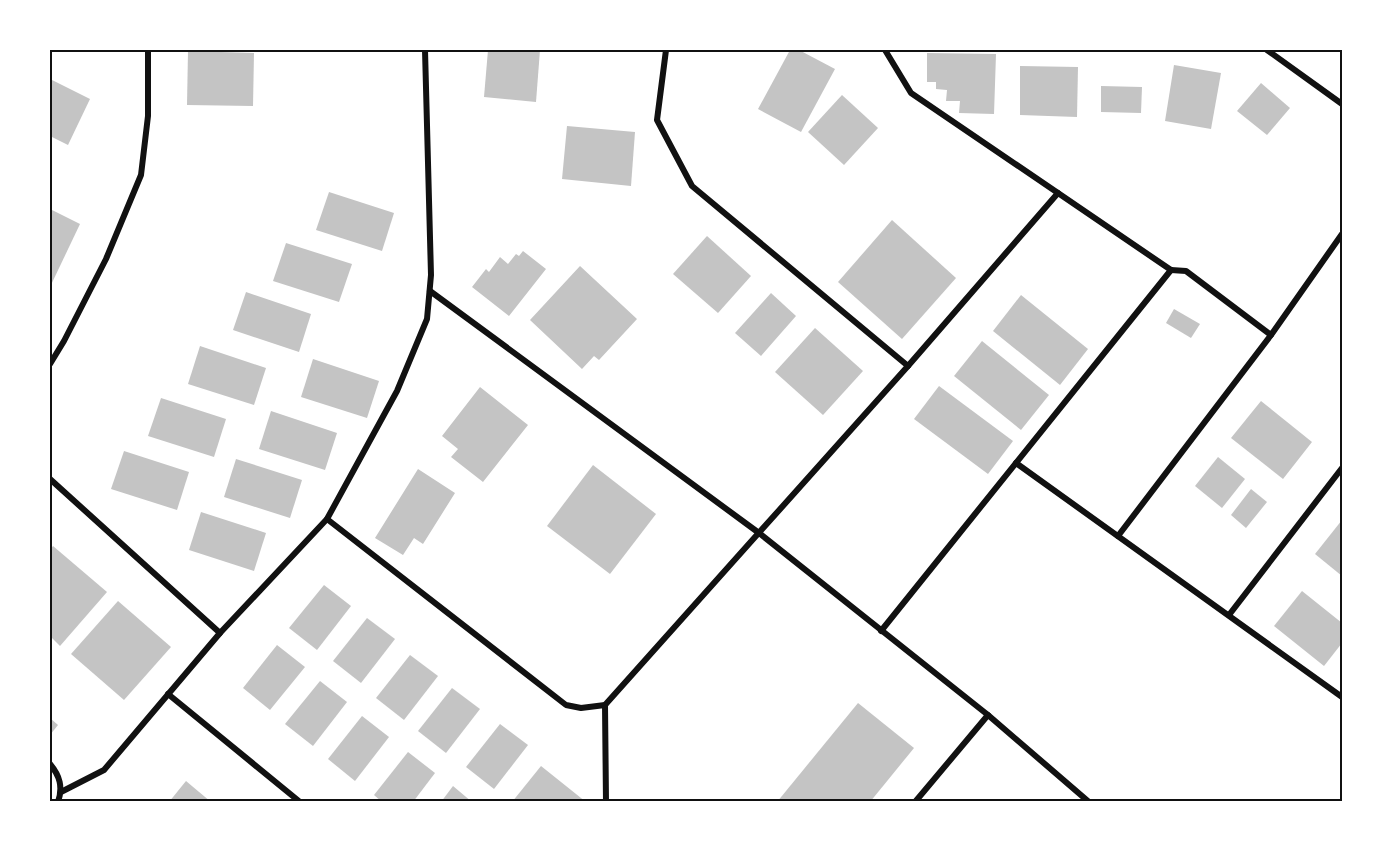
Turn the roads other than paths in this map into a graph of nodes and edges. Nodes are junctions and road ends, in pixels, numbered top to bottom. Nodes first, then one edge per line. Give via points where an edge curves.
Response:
1 (148, 50) edge
2 (425, 50) edge
3 (666, 50) edge
4 (885, 50) edge
5 (1268, 50) edge
6 (1342, 104) edge
7 (1058, 193) junction
8 (1342, 234) edge
9 (1171, 270) junction
10 (430, 291) junction
11 (1271, 335) junction
12 (50, 364) edge
13 (908, 366) junction
14 (1016, 464) junction
15 (1342, 468) edge
16 (50, 479) edge
17 (327, 519) junction
18 (759, 533) junction
19 (1118, 536) junction
20 (1229, 615) junction
21 (881, 630) junction
22 (220, 633) junction
23 (168, 694) junction
24 (1342, 697) edge
25 (605, 705) junction
26 (988, 715) junction
27 (50, 764) edge
28 (61, 792) junction
29 (58, 801) edge
30 (300, 801) edge
31 (606, 801) edge
32 (915, 801) edge
33 (1089, 801) edge

1 - 12 street via 148,116 141,175 106,259
2 - 10 street
3 - 13 street via 657,120 692,186
4 - 7 street via 911,93
5 - 6 street
7 - 9 street
7 - 13 street
8 - 11 street
9 - 11 street via 1186,271
9 - 14 street
10 - 17 street via 427,319 397,391
10 - 18 street
11 - 19 street
13 - 18 street
14 - 19 street
14 - 21 street
15 - 20 street
16 - 22 street
17 - 22 street
17 - 25 street via 567,705
18 - 21 street
18 - 25 street
19 - 20 street
20 - 24 street
21 - 26 street
22 - 23 street
23 - 28 street via 104,770
23 - 30 street
25 - 31 street
26 - 32 street
26 - 33 street
27 - 28 street via 58,774
28 - 29 street

